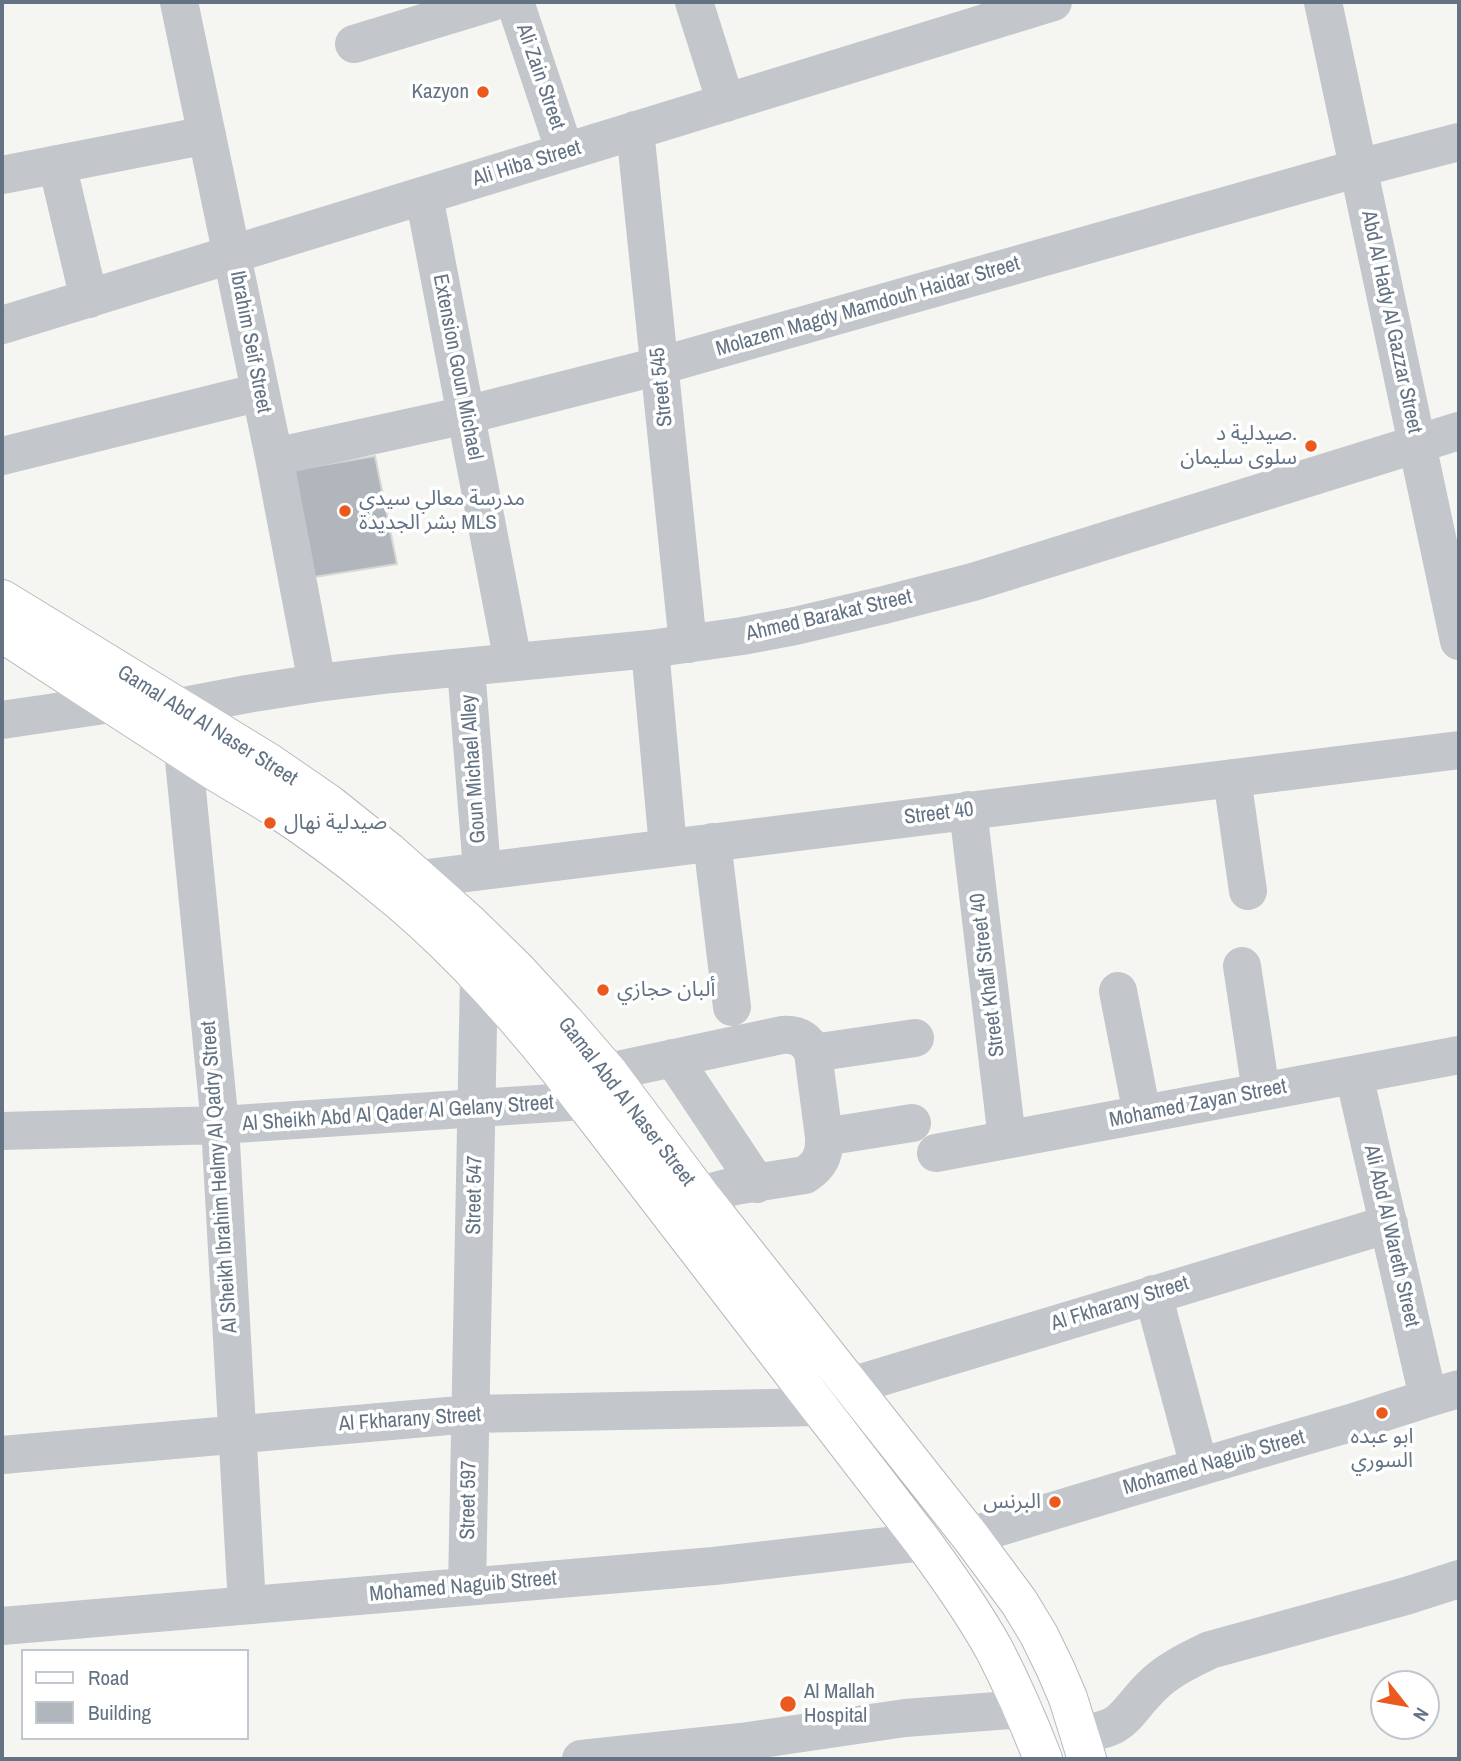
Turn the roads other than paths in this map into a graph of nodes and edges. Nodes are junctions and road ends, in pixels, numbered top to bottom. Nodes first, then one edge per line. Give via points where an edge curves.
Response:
1 (179, 2) edge
2 (492, 2) edge
3 (515, 2) edge
4 (694, 2) edge
5 (1053, 2) edge
6 (1323, 2) edge
7 (354, 44) dead end
8 (726, 103) junction
9 (635, 130) junction
10 (207, 135) junction
11 (1459, 142) edge
12 (565, 152) junction
13 (57, 164) junction
14 (1359, 168) junction
15 (2, 175) edge
16 (424, 196) junction
17 (233, 254) junction
18 (89, 299) junction
19 (2, 326) edge
20 (659, 366) junction
21 (260, 392) junction
22 (466, 415) junction
23 (1459, 432) edge
24 (1417, 444) junction
25 (2, 456) edge
26 (274, 457) junction
27 (2, 599) edge
28 (2, 633) edge
29 (1459, 641) edge
30 (688, 644) junction
31 (650, 649) junction
32 (513, 662) junction
33 (466, 668) junction
34 (317, 683) junction
35 (111, 704) junction
36 (179, 707) junction
37 (2, 720) edge
38 (183, 750) junction
39 (1459, 750) edge
40 (1231, 778) junction
41 (968, 810) junction
42 (712, 842) junction
43 (668, 847) junction
44 (482, 870) junction
45 (419, 879) junction
46 (1248, 891) dead end
47 (1242, 966) dead end
48 (479, 976) junction
49 (1118, 990) dead end
50 (732, 1007) dead end
51 (915, 1038) dead end
52 (813, 1053) junction
53 (1459, 1055) edge
54 (673, 1058) junction
55 (1354, 1074) junction
56 (596, 1087) junction
57 (1261, 1092) junction
58 (476, 1109) junction
59 (1142, 1114) junction
60 (912, 1123) dead end
61 (220, 1125) junction
62 (2, 1130) edge
63 (824, 1138) junction
64 (1007, 1139) junction
65 (936, 1153) dead end
66 (757, 1184) junction
67 (699, 1195) junction
68 (1389, 1224) junction
69 (1153, 1294) junction
70 (850, 1386) junction
71 (1444, 1393) edge
72 (819, 1407) junction
73 (471, 1414) junction
74 (237, 1434) junction
75 (2, 1455) edge
76 (1199, 1466) junction
77 (970, 1536) junction
78 (923, 1542) junction
79 (1459, 1579) edge
80 (467, 1587) junction
81 (247, 1605) junction
82 (2, 1626) edge
83 (1023, 1709) junction
84 (1084, 1747) edge
85 (742, 1751) edge
86 (581, 1759) edge
87 (592, 1759) edge
88 (1043, 1759) edge

1 - 10 street, Ibrahim Seif Street
2 - 7 street
3 - 12 street, Ali Zain Street
4 - 8 street
5 - 8 street, Ali Hiba Street
6 - 14 street, Abd Al Hady Al Gazzar Street
8 - 9 street, Ali Hiba Street
9 - 12 street, Ali Hiba Street
9 - 20 street, Street 545
10 - 13 street
10 - 17 street, Ibrahim Seif Street
11 - 14 street, Molazem Magdy Mamdouh Haidar Street
12 - 16 street, Ali Hiba Street
13 - 15 street
13 - 18 street
14 - 20 street, Molazem Magdy Mamdouh Haidar Street
14 - 24 street, Abd Al Hady Al Gazzar Street
16 - 17 street, Ali Hiba Street
16 - 22 street, Extension Goun Michael
17 - 18 street, Ali Hiba Street
17 - 21 street, Ibrahim Seif Street
18 - 19 street, Ali Hiba Street
20 - 22 street, Molazem Magdy Mamdouh Haidar Street
20 - 30 street, Street 545
21 - 25 street
21 - 26 street, Ibrahim Seif Street
22 - 26 street, Molazem Magdy Mamdouh Haidar Street
22 - 32 street, Extension Goun Michael
23 - 24 street, Ahmed Barakat Street
24 - 29 street, Abd Al Hady Al Gazzar Street
24 - 30 street, Ahmed Barakat Street via 973,582 795,626
26 - 34 street, Ibrahim Seif Street
27 - 36 main road, Gamal Abd Al Naser Street
28 - 35 main road, Gamal Abd Al Naser Street
30 - 31 street, Ahmed Barakat Street
31 - 32 street, Ahmed Barakat Street
31 - 43 street
32 - 33 street, Ahmed Barakat Street
33 - 34 street, Ahmed Barakat Street
33 - 44 street, Goun Michael Alley
34 - 36 street, Ahmed Barakat Street
35 - 37 street
35 - 38 main road, Gamal Abd Al Naser Street
36 - 45 main road, Gamal Abd Al Naser Street via 329,804
38 - 48 main road, Gamal Abd Al Naser Street via 328,844 393,896
38 - 61 street, Al Sheikh Ibrahim Helmy Al Qadry Street
39 - 40 street, Street 40
40 - 41 street, Street 40
40 - 46 street
41 - 42 street, Street 40
41 - 64 street, Street Khalf Street 40
42 - 43 street, Street 40
42 - 50 street
43 - 44 street, Street 40
44 - 45 street, Street 40
45 - 56 main road, Gamal Abd Al Naser Street via 518,971 564,1021
47 - 57 street
48 - 56 main road, Gamal Abd Al Naser Street via 521,1022
48 - 58 street, Street 547
49 - 59 street
51 - 52 street
52 - 54 street, Al Sheikh Abd Al Qader Al Gelany Street via 804,1040 790,1034
52 - 63 street
53 - 55 street, Mohamed Zayan Street
54 - 56 street, Al Sheikh Abd Al Qader Al Gelany Street
54 - 66 street
55 - 57 street, Mohamed Zayan Street
55 - 68 street, Ali Abd Al Wareth Street
56 - 58 street, Al Sheikh Abd Al Qader Al Gelany Street
56 - 67 main road, Gamal Abd Al Naser Street
56 - 72 main road, Gamal Abd Al Naser Street
57 - 59 street, Mohamed Zayan Street
58 - 61 street, Al Sheikh Abd Al Qader Al Gelany Street
58 - 73 street, Street 547
59 - 64 street, Mohamed Zayan Street
60 - 63 street
61 - 62 street, Al Sheikh Abd Al Qader Al Gelany Street
61 - 74 street, Al Sheikh Ibrahim Helmy Al Qadry Street
63 - 66 street via 821,1159 805,1175
64 - 65 street, Mohamed Zayan Street
66 - 67 street
67 - 70 main road, Gamal Abd Al Naser Street
68 - 69 street, Al Fkharany Street
68 - 71 street, Ali Abd Al Wareth Street
69 - 70 street, Al Fkharany Street
69 - 76 street
70 - 77 main road, Gamal Abd Al Naser Street
71 - 76 street, Mohamed Naguib Street
72 - 73 street, Al Fkharany Street
72 - 78 main road, Gamal Abd Al Naser Street
73 - 74 street, Al Fkharany Street
73 - 80 street, Street 597
74 - 75 street, Al Fkharany Street
74 - 81 street, Al Sheikh Ibrahim Helmy Al Qadry Street
76 - 77 street, Mohamed Naguib Street
77 - 84 main road, Gamal Abd Al Naser Street via 1039,1635
78 - 80 street, Mohamed Naguib Street
78 - 83 main road, Gamal Abd Al Naser Street via 960,1594
79 - 84 street via 1210,1650 1165,1675 1122,1720 1100,1731
80 - 81 street, Mohamed Naguib Street
81 - 82 street, Mohamed Naguib Street
83 - 85 street via 893,1719
83 - 88 main road, Gamal Abd Al Naser Street
85 - 87 street
86 - 87 street

